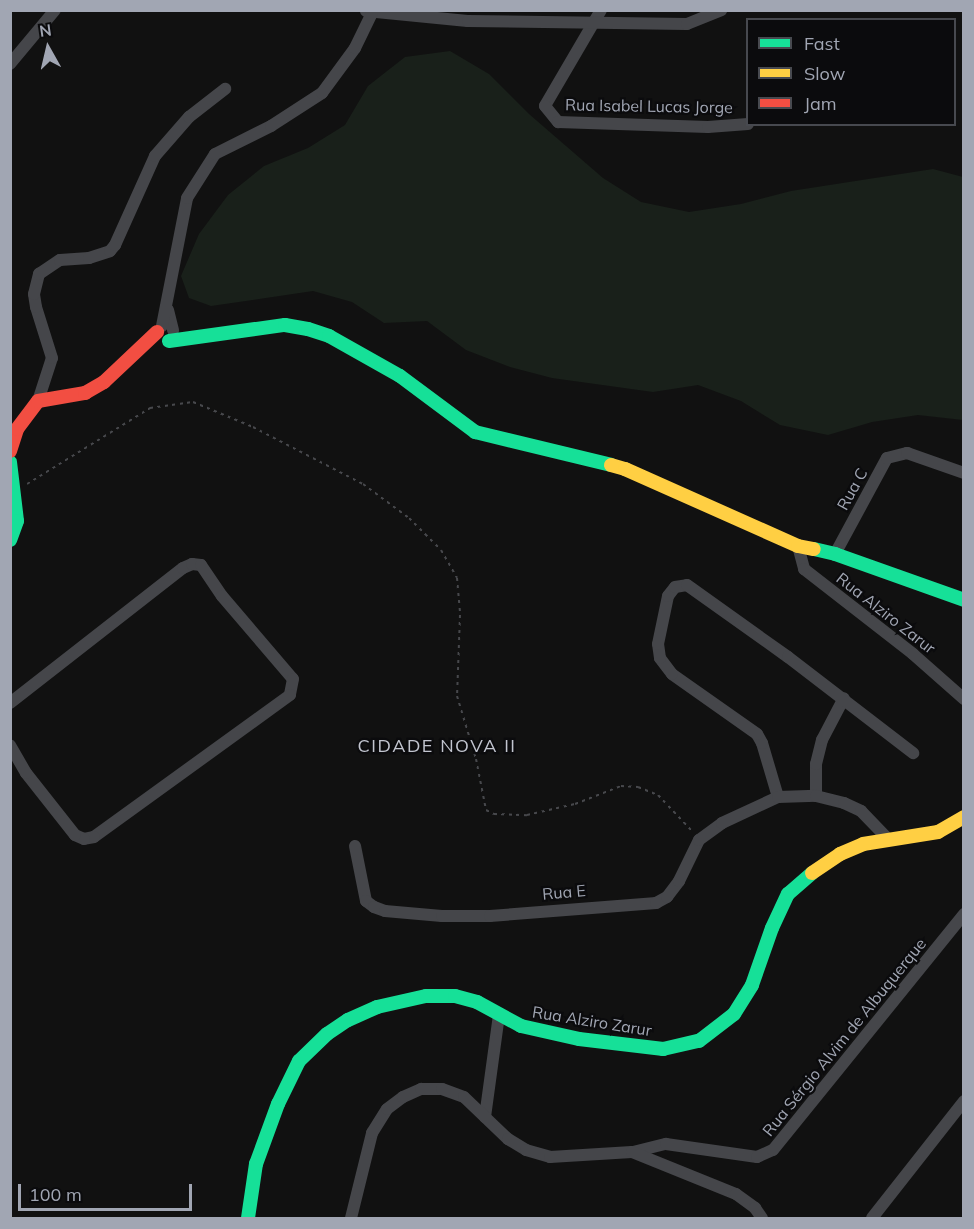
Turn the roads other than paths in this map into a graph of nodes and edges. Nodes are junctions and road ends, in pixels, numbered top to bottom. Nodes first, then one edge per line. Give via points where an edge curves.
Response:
1 (56, 10) edge
2 (601, 10) edge
3 (721, 10) edge
4 (369, 12) edge
5 (592, 23) junction
6 (10, 64) edge
7 (225, 89) dead end
8 (746, 124) edge
9 (167, 334) junction
10 (38, 401) junction
11 (10, 451) edge
12 (10, 462) edge
13 (963, 473) edge
14 (10, 540) edge
15 (798, 546) junction
16 (835, 554) junction
17 (963, 600) edge
18 (12, 698) edge
19 (843, 698) junction
20 (963, 699) edge
21 (10, 746) edge
22 (913, 753) dead end
23 (816, 796) junction
24 (778, 797) junction
25 (963, 817) edge
26 (887, 838) junction
27 (355, 846) dead end
28 (963, 915) edge
29 (499, 1015) junction
30 (963, 1101) edge
31 (485, 1117) junction
32 (632, 1152) junction
33 (248, 1218) edge
34 (351, 1218) edge
35 (762, 1218) edge
36 (872, 1218) edge

1 - 6 street
2 - 5 street
3 - 5 street via 687,24
4 - 5 street via 468,21
4 - 9 street via 355,48 322,93 271,126 215,154 187,198 166,306
5 - 8 street, Rua Isabel Lucas Jorge via 545,106 558,122 708,127
7 - 10 street via 189,117 155,156 110,251 89,258 60,260 39,274 34,294 36,307 52,358
9 - 10 street via 85,393
9 - 15 street via 198,339 285,325 329,336 400,376 475,432 625,469
10 - 11 street via 17,429
12 - 14 street via 17,521
13 - 16 street, Rua C via 908,453 888,458
15 - 16 street
15 - 20 street, Rua Alziro Zarur via 804,569 913,654
16 - 17 street
18 - 21 street via 192,564 201,565 222,596 293,679 291,695 94,837 84,839 75,835 26,773
19 - 22 street
19 - 23 street via 822,740 816,764
19 - 24 street via 687,585 675,587 668,596 658,644 664,666 757,734
23 - 24 street
23 - 26 street via 861,811
24 - 27 street, Rua E via 722,823 699,840 679,881 667,897 656,903 490,916 385,911 366,901
25 - 26 street, Rua Alziro Zarur via 938,832
26 - 29 street, Rua Alziro Zarur via 840,854 788,894 752,985 734,1014 699,1041 663,1049 590,1040 521,1026
28 - 32 street, Rua Sérgio Alvim de Albuquerque via 773,1150 757,1157 666,1144
29 - 31 street
29 - 33 street, Rua Alziro Zarur via 477,1002 455,996 426,996 377,1007 327,1034 299,1061 278,1104 256,1164
30 - 36 street
31 - 32 street, Rua Sérgio Alvim de Albuquerque via 508,1139 526,1150 550,1157
31 - 34 street, Rua Sérgio Alvim de Albuquerque via 464,1097 442,1089 421,1089 387,1109 372,1133
32 - 35 street via 736,1194

